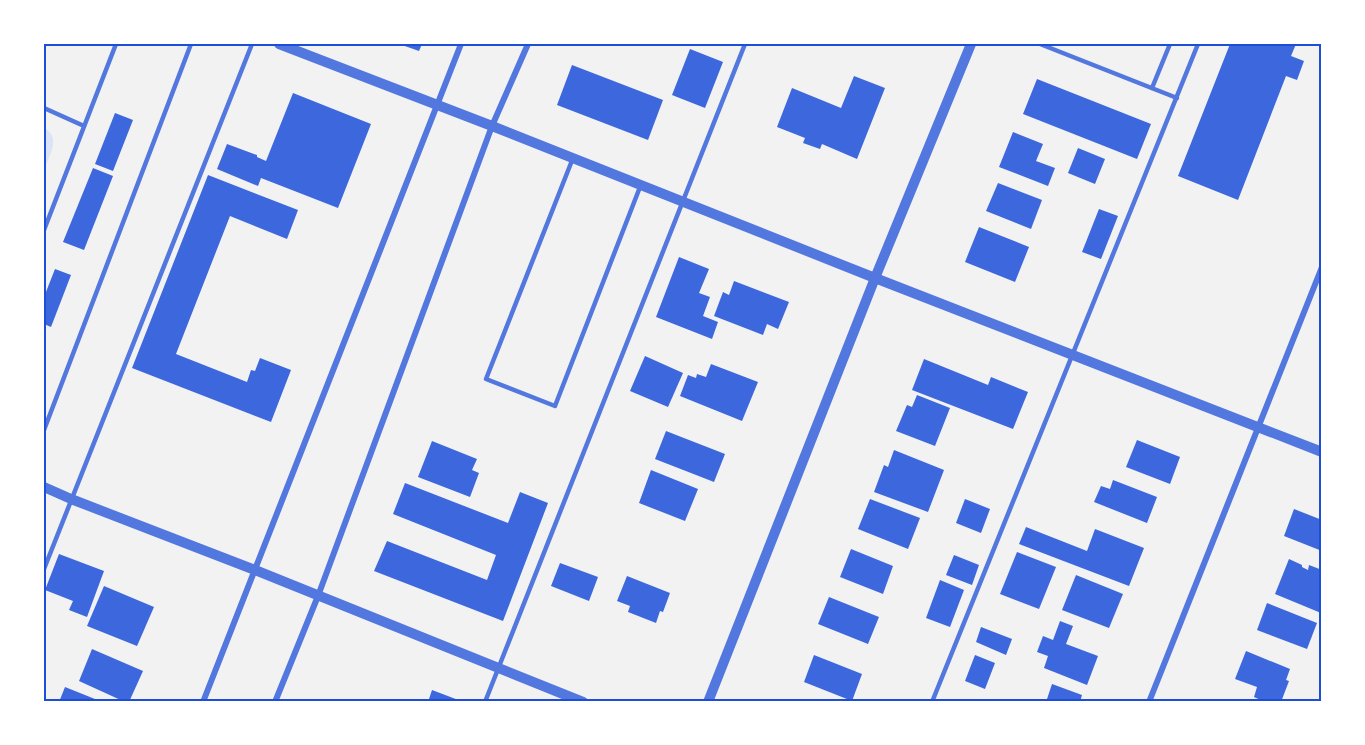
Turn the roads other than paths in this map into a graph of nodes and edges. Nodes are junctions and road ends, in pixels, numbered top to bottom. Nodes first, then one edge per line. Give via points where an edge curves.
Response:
1 (116, 44) edge
2 (191, 44) edge
3 (252, 44) edge
4 (279, 44) edge
5 (461, 44) edge
6 (528, 44) edge
7 (745, 44) edge
8 (972, 44) edge
9 (1040, 44) edge
10 (1170, 44) edge
11 (1198, 44) edge
12 (1152, 88) junction
13 (1177, 98) junction
14 (438, 105) junction
15 (44, 108) edge
16 (84, 126) junction
17 (492, 126) junction
18 (573, 158) junction
19 (641, 185) junction
20 (682, 201) junction
21 (44, 230) edge
22 (1322, 267) edge
23 (875, 278) junction
24 (1072, 355) junction
25 (1258, 427) junction
26 (44, 430) edge
27 (1322, 452) edge
28 (44, 487) edge
29 (71, 499) junction
30 (44, 569) edge
31 (255, 570) junction
32 (318, 596) junction
33 (498, 668) junction
34 (202, 702) edge
35 (274, 702) edge
36 (485, 702) edge
37 (583, 702) edge
38 (708, 702) edge
39 (932, 702) edge
40 (1149, 702) edge

1 - 16 lane
2 - 26 lane
3 - 29 lane
4 - 14 street
5 - 14 street
6 - 17 street
7 - 20 lane
8 - 23 street
9 - 12 lane
10 - 12 lane
11 - 13 lane
12 - 13 lane
13 - 24 lane
14 - 17 street
14 - 31 street
15 - 16 lane
16 - 21 lane
17 - 18 street
17 - 32 street
18 - 19 street
18 - 19 lane via 486,379 506,387 555,406
19 - 20 street
20 - 23 street
20 - 33 lane
22 - 25 street
23 - 24 street
23 - 38 street
24 - 25 street
24 - 39 lane
25 - 27 street
25 - 40 street
28 - 29 street
29 - 30 lane
29 - 31 street
31 - 32 street
31 - 34 street
32 - 33 street
32 - 35 street
33 - 36 lane
33 - 37 street

